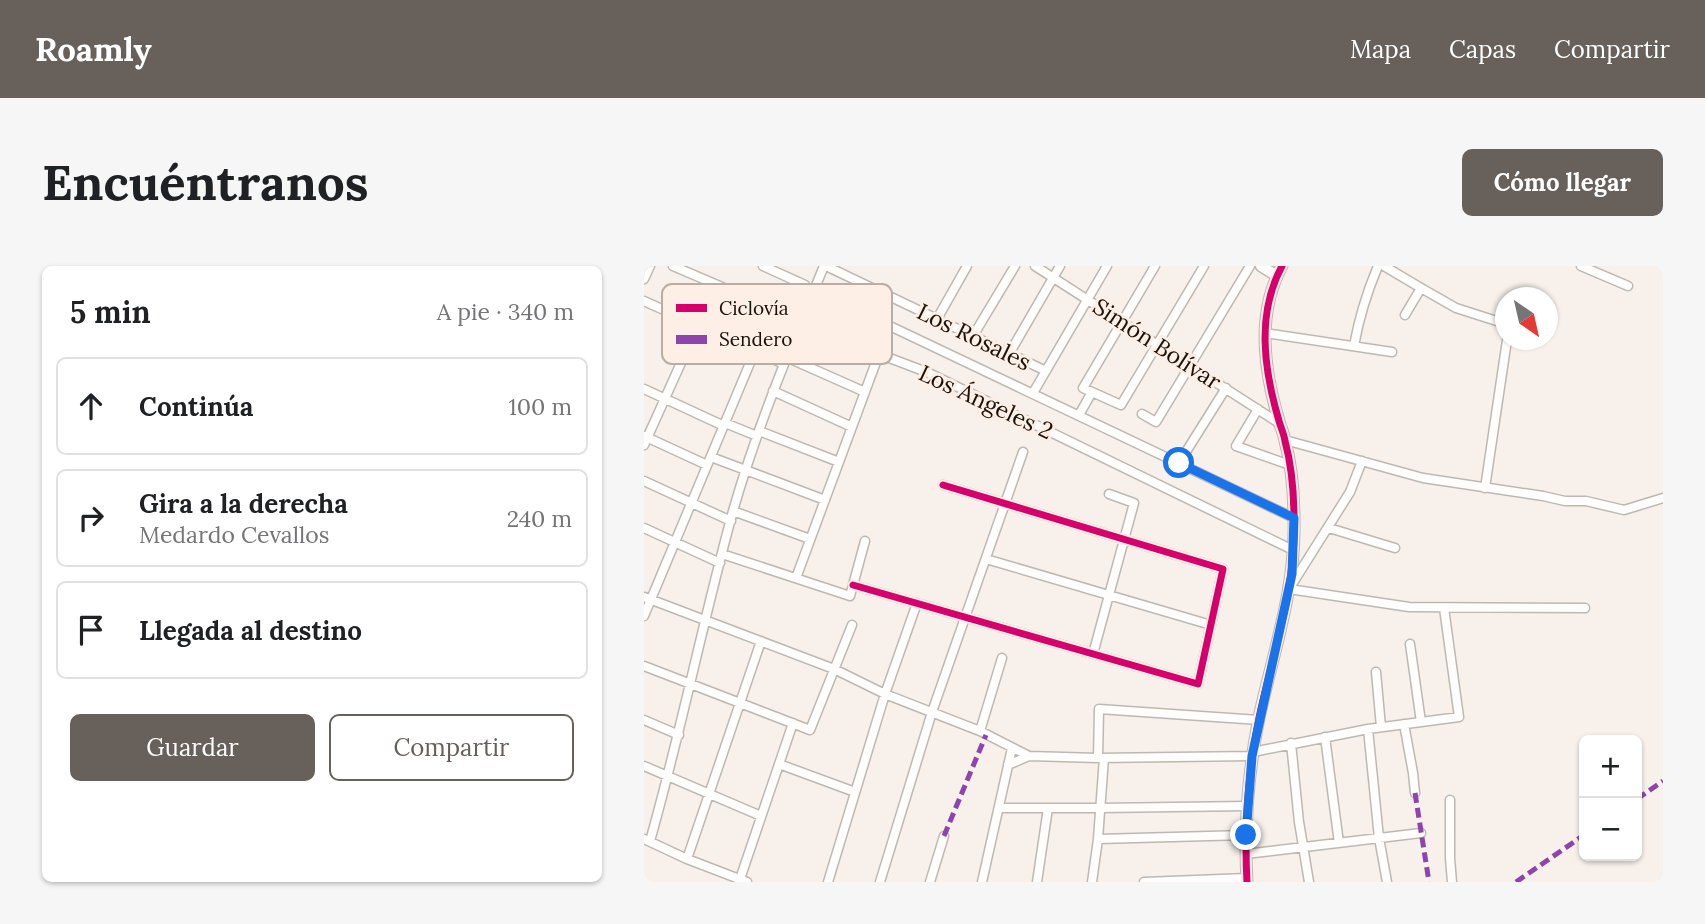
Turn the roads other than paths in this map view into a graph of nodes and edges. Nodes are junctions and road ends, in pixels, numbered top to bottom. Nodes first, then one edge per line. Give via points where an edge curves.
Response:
1 (650, 266) edge
2 (673, 266) edge
3 (763, 266) edge
4 (825, 266) edge
5 (967, 266) edge
6 (1015, 266) edge
7 (1035, 266) edge
8 (1060, 266) edge
9 (1107, 266) edge
10 (1155, 266) edge
11 (1204, 266) edge
12 (1250, 266) edge
13 (1261, 266) edge
14 (1384, 266) edge
15 (1581, 266) edge
16 (1280, 271) edge
17 (1054, 278) junction
18 (644, 279) edge
19 (715, 284) edge
20 (803, 284) edge
21 (817, 284) edge
22 (863, 284) edge
23 (1628, 286) dead end
24 (1421, 288) junction
25 (892, 298) edge
26 (1087, 300) junction
27 (644, 301) edge
28 (662, 309) edge
29 (1405, 315) dead end
30 (937, 319) junction
31 (1495, 320) edge
32 (1122, 322) junction
33 (892, 327) edge
34 (1265, 333) junction
35 (973, 336) junction
36 (1158, 345) junction
37 (1354, 346) junction
38 (1506, 350) edge
39 (1392, 352) dead end
40 (1009, 354) junction
41 (892, 362) edge
42 (681, 364) edge
43 (750, 364) edge
44 (784, 364) edge
45 (793, 364) edge
46 (876, 364) edge
47 (1191, 366) junction
48 (1046, 371) junction
49 (1226, 388) junction
50 (644, 389) edge
51 (1087, 390) junction
52 (773, 391) junction
53 (865, 392) junction
54 (1032, 393) junction
55 (665, 399) junction
56 (1258, 409) junction
57 (1142, 414) dead end
58 (1079, 415) junction
59 (1279, 423) junction
60 (724, 425) junction
61 (852, 428) junction
62 (758, 434) junction
63 (645, 439) edge
64 (1285, 440) junction
65 (1023, 452) dead end
66 (709, 461) junction
67 (1362, 461) junction
68 (839, 462) junction
69 (1179, 463) junction
70 (1290, 465) junction
71 (746, 471) junction
72 (644, 481) edge
73 (943, 485) dead end
74 (1485, 488) junction
75 (1109, 494) dead end
76 (1663, 498) edge
77 (825, 500) junction
78 (691, 503) junction
79 (1005, 504) junction
80 (733, 511) junction
81 (1294, 518) junction
82 (731, 521) junction
83 (644, 528) edge
84 (1329, 528) junction
85 (810, 539) junction
86 (1124, 539) junction
87 (865, 541) dead end
88 (675, 542) junction
89 (1395, 548) dead end
90 (1293, 550) junction
91 (721, 559) junction
92 (986, 559) junction
93 (796, 578) junction
94 (853, 585) junction
95 (1289, 589) junction
96 (1109, 595) junction
97 (647, 598) edge
98 (917, 603) junction
99 (1444, 608) junction
100 (1585, 608) dead end
101 (644, 616) edge
102 (706, 620) junction
103 (852, 625) dead end
104 (1211, 625) junction
105 (761, 641) junction
106 (1409, 644) dead end
107 (1093, 654) junction
108 (1002, 658) dead end
109 (644, 666) edge
110 (834, 669) junction
111 (1376, 672) dead end
112 (691, 684) junction
113 (885, 694) junction
114 (740, 703) junction
115 (932, 712) junction
116 (644, 720) edge
117 (1259, 720) junction
118 (1421, 722) junction
119 (793, 723) junction
120 (1404, 724) junction
121 (1381, 727) junction
122 (1368, 729) junction
123 (980, 731) junction
124 (678, 735) junction
125 (1325, 737) junction
126 (1291, 743) junction
127 (1012, 748) junction
128 (1253, 754) junction
129 (1029, 756) junction
130 (1101, 758) junction
131 (779, 764) junction
132 (1008, 765) junction
133 (644, 766) edge
134 (668, 777) junction
135 (855, 792) junction
136 (1415, 793) dead end
137 (709, 795) junction
138 (1450, 800) dead end
139 (1247, 806) junction
140 (999, 807) junction
141 (1048, 808) junction
142 (1101, 808) junction
143 (761, 816) junction
144 (1421, 833) dead end
145 (1246, 835) junction
146 (944, 836) dead end
147 (1379, 838) junction
148 (1098, 839) junction
149 (647, 840) edge
150 (1339, 843) junction
151 (1303, 847) junction
152 (1246, 854) junction
153 (687, 859) junction
154 (1247, 880) edge
155 (744, 881) edge
156 (828, 882) edge
157 (880, 882) edge
158 (930, 882) edge
159 (982, 882) edge
160 (1037, 882) edge
161 (1092, 882) edge
162 (1144, 882) edge
163 (1309, 882) edge
164 (1387, 882) edge
165 (1452, 882) edge

1 - 18 street
2 - 19 street, Los Ángeles 2
3 - 20 street
4 - 21 street
4 - 22 street, Los Rosales
5 - 30 street
6 - 35 street
7 - 17 street, Simón Bolívar
8 - 17 street
9 - 26 street
10 - 32 street
11 - 36 street
12 - 47 street
13 - 16 street
14 - 24 street
14 - 37 street via 1360,315
15 - 23 street
16 - 34 street via 1267,307
17 - 26 street, Simón Bolívar
17 - 40 street
24 - 29 street
24 - 31 street via 1456,308
25 - 30 street, Los Rosales
26 - 32 street, Simón Bolívar
26 - 48 street
27 - 28 street
30 - 35 street, Los Rosales
32 - 36 street, Simón Bolívar
32 - 51 street
33 - 54 street
34 - 37 street
34 - 59 street
35 - 40 street, Los Rosales
36 - 47 street, Simón Bolívar
36 - 51 street via 1121,405
37 - 39 street
38 - 74 street
40 - 48 street, Los Rosales
41 - 90 street, Los Ángeles 2 via 929,373
42 - 55 street
43 - 60 street
44 - 52 street
45 - 53 street
46 - 53 street
47 - 49 street, Simón Bolívar
47 - 57 street via 1156,422
48 - 54 street
49 - 56 street, Simón Bolívar
49 - 69 street
50 - 55 street
51 - 58 street
52 - 61 street
52 - 62 street
53 - 61 street
54 - 58 street
55 - 60 street
55 - 63 street
56 - 59 street, Simón Bolívar
56 - 70 street via 1236,446
58 - 69 street
59 - 64 street
60 - 62 street
60 - 66 street
61 - 68 street
62 - 68 street
62 - 71 street
63 - 66 street
64 - 67 street
64 - 70 street
65 - 79 street
66 - 71 street
66 - 78 street
67 - 74 street via 1423,478
67 - 84 street
68 - 77 street
69 - 81 street
70 - 81 street
71 - 77 street
71 - 80 street
72 - 78 street
73 - 79 street
74 - 76 street via 1564,501 1587,500 1624,510
75 - 86 street via 1134,503
77 - 85 street
78 - 82 street
78 - 88 street
79 - 86 street
79 - 92 street
80 - 82 street
80 - 85 street
81 - 90 street
82 - 91 street
83 - 88 street
84 - 89 street
84 - 95 street
85 - 93 street
86 - 96 street
86 - 104 street via 1223,569
87 - 94 street
88 - 91 street
88 - 97 street
90 - 95 street
91 - 93 street
91 - 102 street
92 - 96 street
92 - 115 street
93 - 94 street via 850,596
94 - 98 street
95 - 99 street
95 - 117 street
96 - 104 street
96 - 107 street
97 - 101 street
97 - 102 street
98 - 107 street
98 - 113 street
99 - 100 street
99 - 118 street via 1459,717
102 - 105 street
102 - 112 street
103 - 110 street
104 - 107 street via 1198,684
105 - 110 street
105 - 114 street
106 - 118 street
108 - 123 street
109 - 112 street
110 - 113 street
110 - 119 street via 810,730
111 - 121 street
112 - 114 street
112 - 124 street
113 - 115 street
113 - 135 street
114 - 119 street
114 - 137 street
115 - 123 street
115 - 157 street
116 - 124 street
117 - 128 street
117 - 130 street via 1099,709
118 - 120 street
119 - 131 street
120 - 121 street
120 - 136 street
121 - 122 street
122 - 125 street
122 - 147 street
123 - 127 street
124 - 134 street
125 - 126 street
125 - 150 street
126 - 128 street
126 - 151 street
127 - 129 street
127 - 132 street
128 - 130 street
128 - 139 street
129 - 130 street
129 - 132 street
130 - 142 street
131 - 135 street
131 - 143 street
132 - 140 street
133 - 134 street
134 - 137 street
134 - 149 street
135 - 156 street
137 - 143 street
137 - 153 street
138 - 165 street
139 - 142 street
139 - 145 street
140 - 141 street
140 - 159 street
141 - 142 street
141 - 160 street
142 - 148 street
143 - 155 street
144 - 147 street
145 - 148 street
145 - 152 street
146 - 158 street
147 - 150 street
147 - 164 street
148 - 161 street
149 - 153 street
150 - 151 street
151 - 152 street
151 - 163 street
152 - 154 street
153 - 155 street
154 - 162 street

